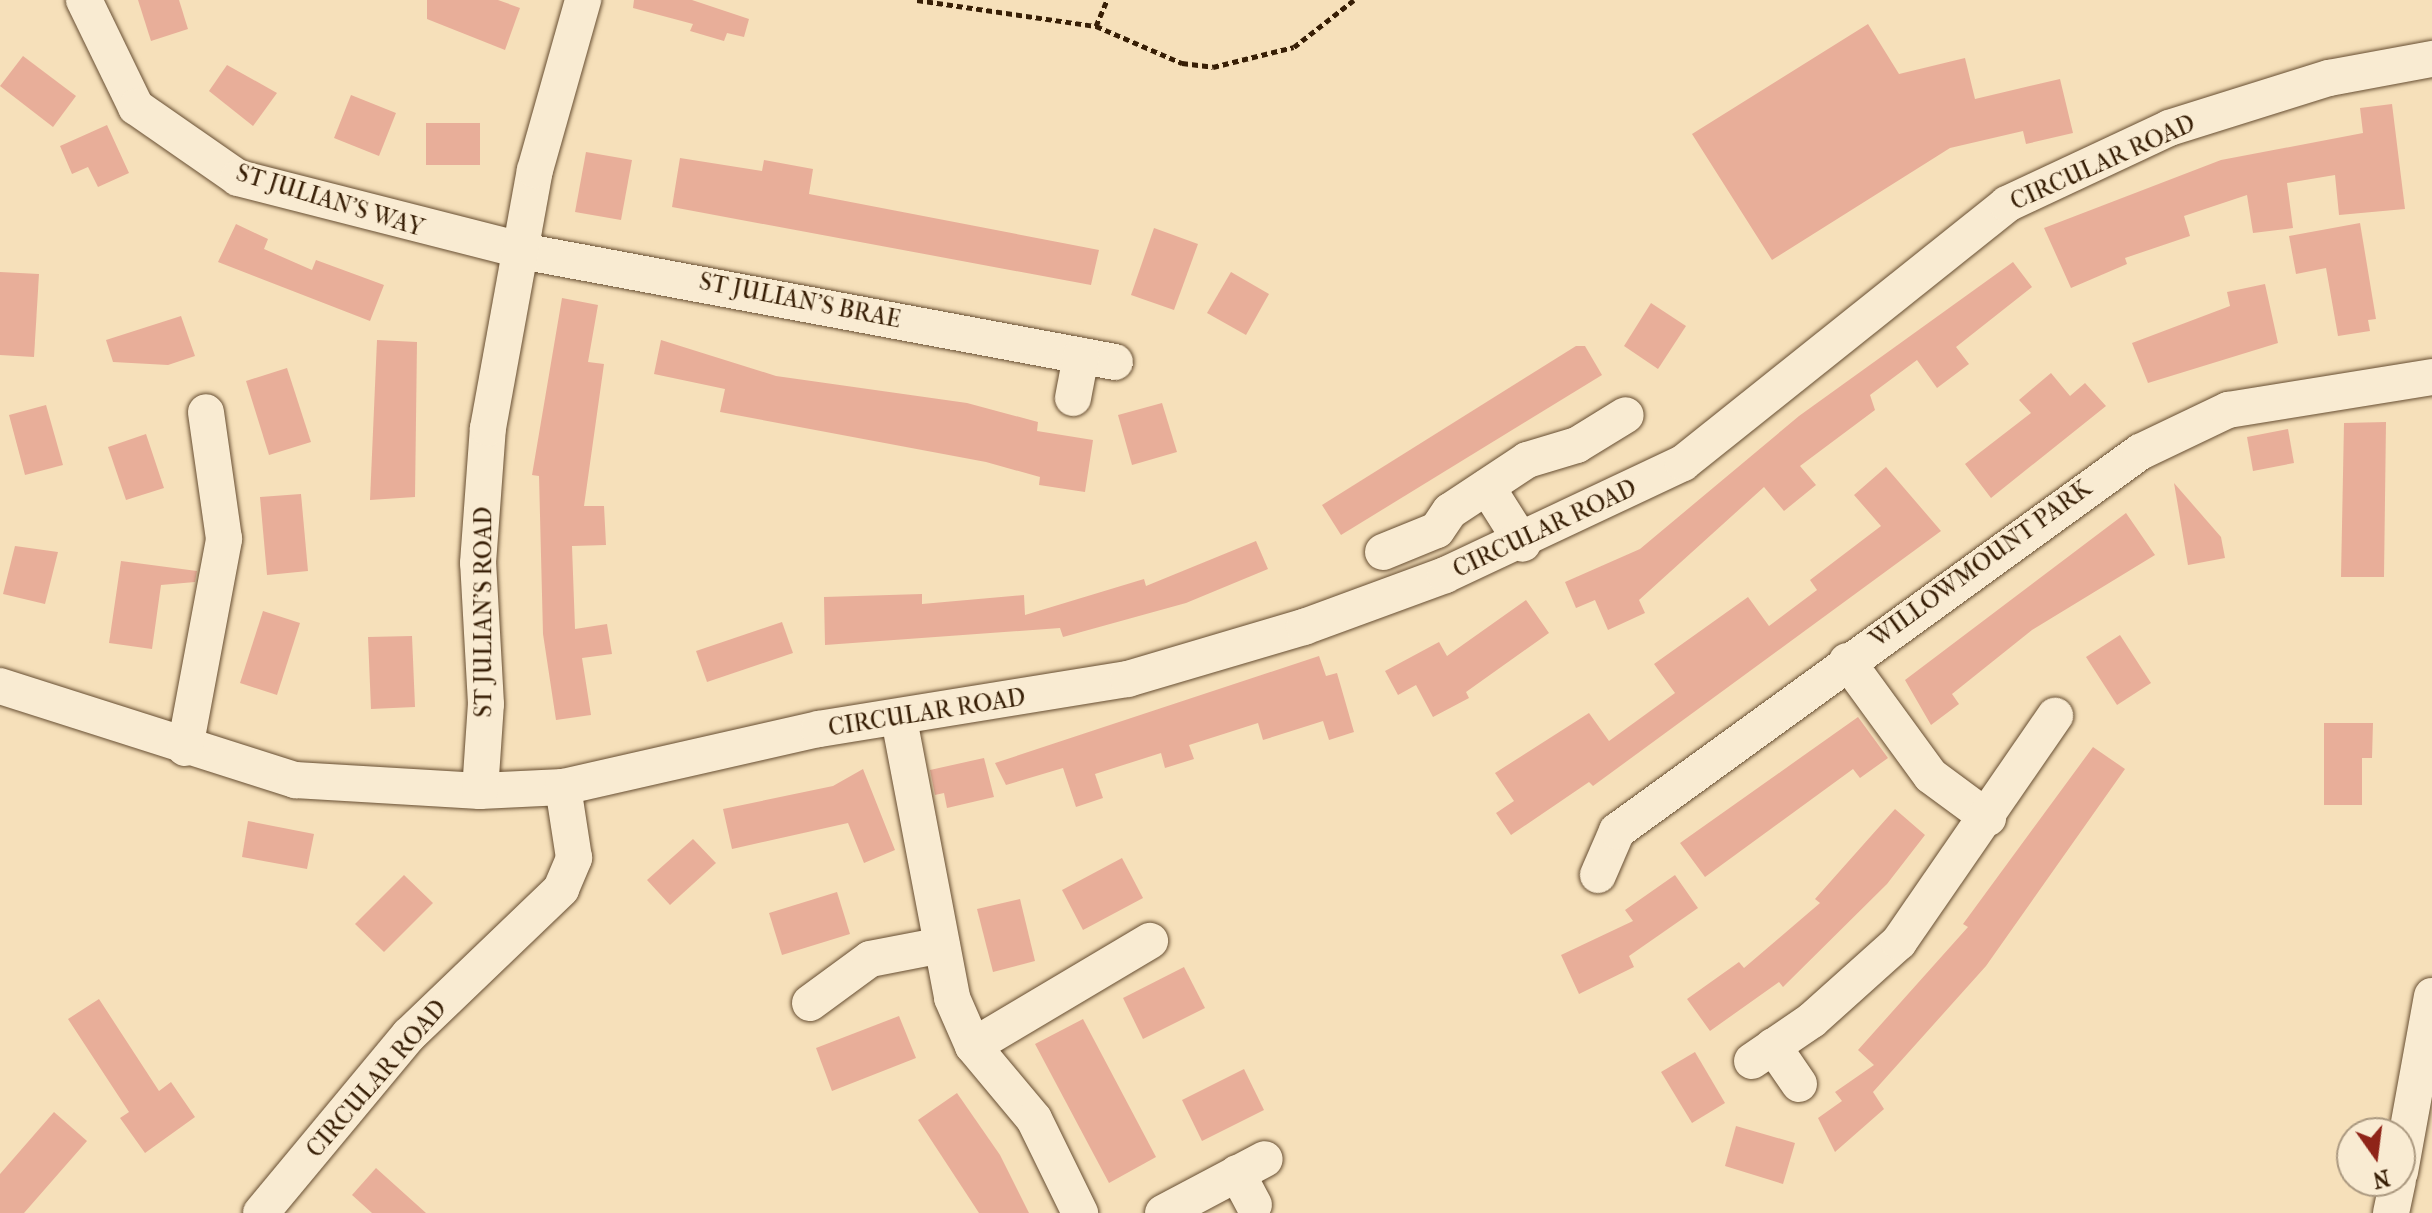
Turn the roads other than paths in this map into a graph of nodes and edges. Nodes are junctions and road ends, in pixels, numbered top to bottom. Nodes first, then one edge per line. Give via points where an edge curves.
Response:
1 (84, 0) edge
2 (583, 0) edge
3 (2432, 59) edge
4 (517, 250) junction
5 (2432, 377) edge
6 (1073, 398) dead end
7 (206, 412) dead end
8 (1626, 415) dead end
9 (1487, 487) junction
10 (1523, 544) junction
11 (1383, 552) dead end
12 (1847, 661) junction
13 (0, 686) edge
14 (2055, 716) dead end
15 (899, 719) junction
16 (185, 748) junction
17 (563, 787) junction
18 (480, 791) junction
19 (1988, 818) junction
20 (1598, 875) dead end
21 (1150, 941) dead end
22 (942, 945) junction
23 (2432, 996) edge
24 (810, 1003) dead end
25 (973, 1046) junction
26 (1799, 1084) dead end
27 (2410, 1117) edge
28 (1254, 1205) dead end
29 (261, 1213) edge
30 (1080, 1213) edge
31 (1163, 1213) edge

1 - 4 street, ST JULIAN'S WAY via 136,107 238,178
2 - 4 street, ST JULIAN'S ROAD
3 - 10 street, CIRCULAR ROAD via 2329,78 2169,128 2007,204 1683,463
4 - 6 street, ST JULIAN'S BRAE via 1098,359
4 - 18 street, ST JULIAN'S ROAD via 486,443 478,563 486,704
5 - 12 street, WILLOWMOUNT PARK via 2228,410 2140,452
7 - 16 street via 224,539
8 - 9 street
9 - 10 street
9 - 11 street via 1450,511 1437,530
10 - 15 street, CIRCULAR ROAD via 1304,627 1128,679
12 - 19 street via 1931,776
12 - 20 street, WILLOWMOUNT PARK via 1617,831
13 - 16 street
14 - 19 street
15 - 17 street, CIRCULAR ROAD via 819,729
15 - 22 street
16 - 18 street via 295,780
17 - 18 street, CIRCULAR ROAD
17 - 29 street, CIRCULAR ROAD via 574,858 561,889 409,1035
19 - 26 street via 1899,942 1762,1054
21 - 25 street
22 - 24 street via 870,959
22 - 25 street via 952,998
23 - 27 street
25 - 30 street via 1034,1119
28 - 31 street via 1251,1166

